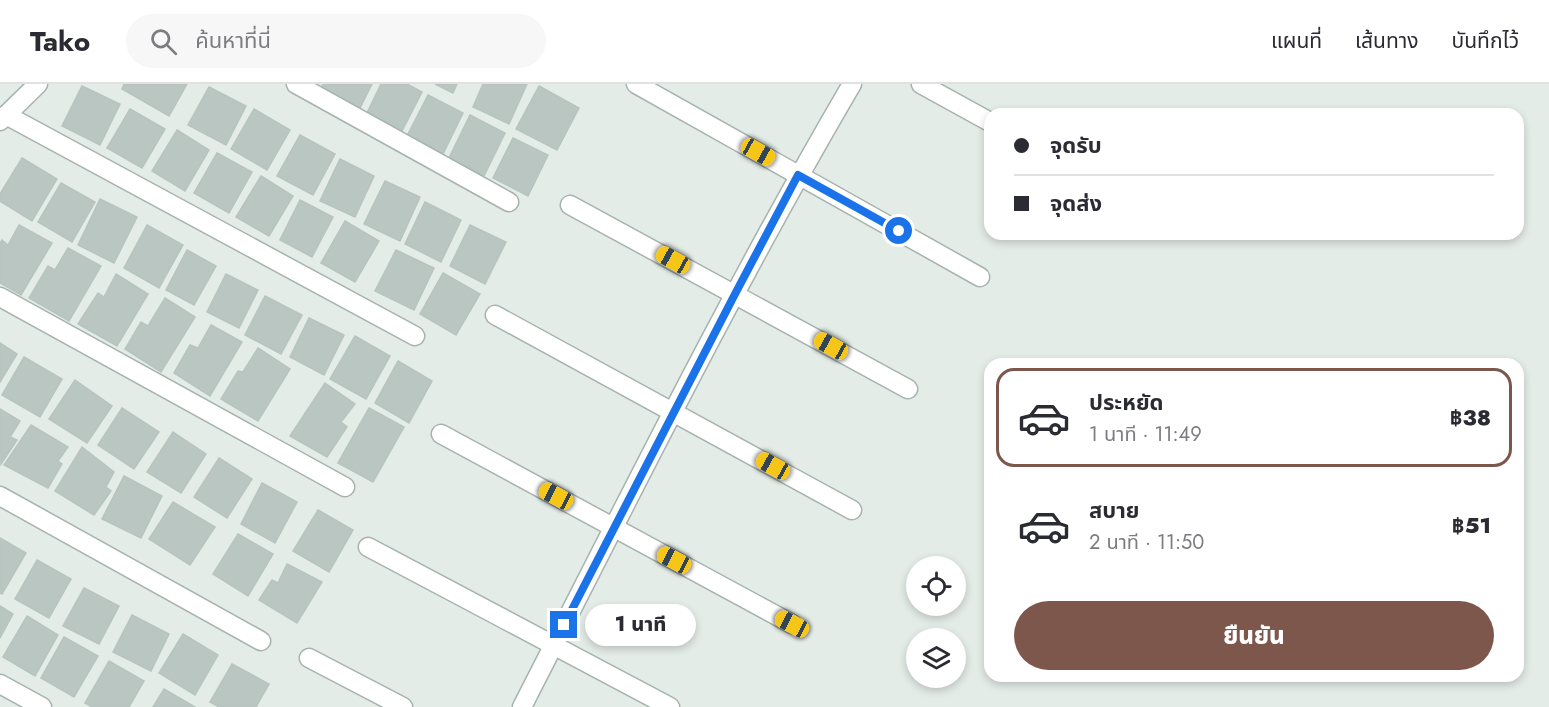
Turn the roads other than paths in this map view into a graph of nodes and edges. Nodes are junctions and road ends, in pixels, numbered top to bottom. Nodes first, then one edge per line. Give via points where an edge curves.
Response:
1 (38, 84) edge
2 (296, 84) edge
3 (636, 84) edge
4 (852, 84) edge
5 (921, 84) edge
6 (3, 118) edge
7 (984, 119) edge
8 (798, 175) junction
9 (509, 202) dead end
10 (570, 205) dead end
11 (980, 277) dead end
12 (735, 294) junction
13 (0, 297) edge
14 (495, 315) dead end
15 (415, 336) dead end
16 (908, 389) dead end
17 (674, 412) junction
18 (441, 434) dead end
19 (345, 487) dead end
20 (0, 496) edge
21 (852, 510) dead end
22 (614, 528) junction
23 (368, 547) dead end
24 (792, 624) dead end
25 (261, 640) dead end
26 (554, 645) junction
27 (309, 658) dead end
28 (0, 684) edge
29 (42, 707) edge
30 (403, 707) edge
31 (522, 707) edge
32 (670, 707) edge

1 - 6 street
2 - 9 street
3 - 8 street
4 - 8 street
5 - 7 street
6 - 15 street
8 - 11 street
8 - 12 street
10 - 12 street
12 - 16 street
12 - 17 street
13 - 19 street
14 - 17 street
17 - 21 street
17 - 22 street
18 - 22 street
20 - 25 street
22 - 24 street
22 - 26 street
23 - 26 street
26 - 31 street
26 - 32 street
27 - 30 street
28 - 29 street

